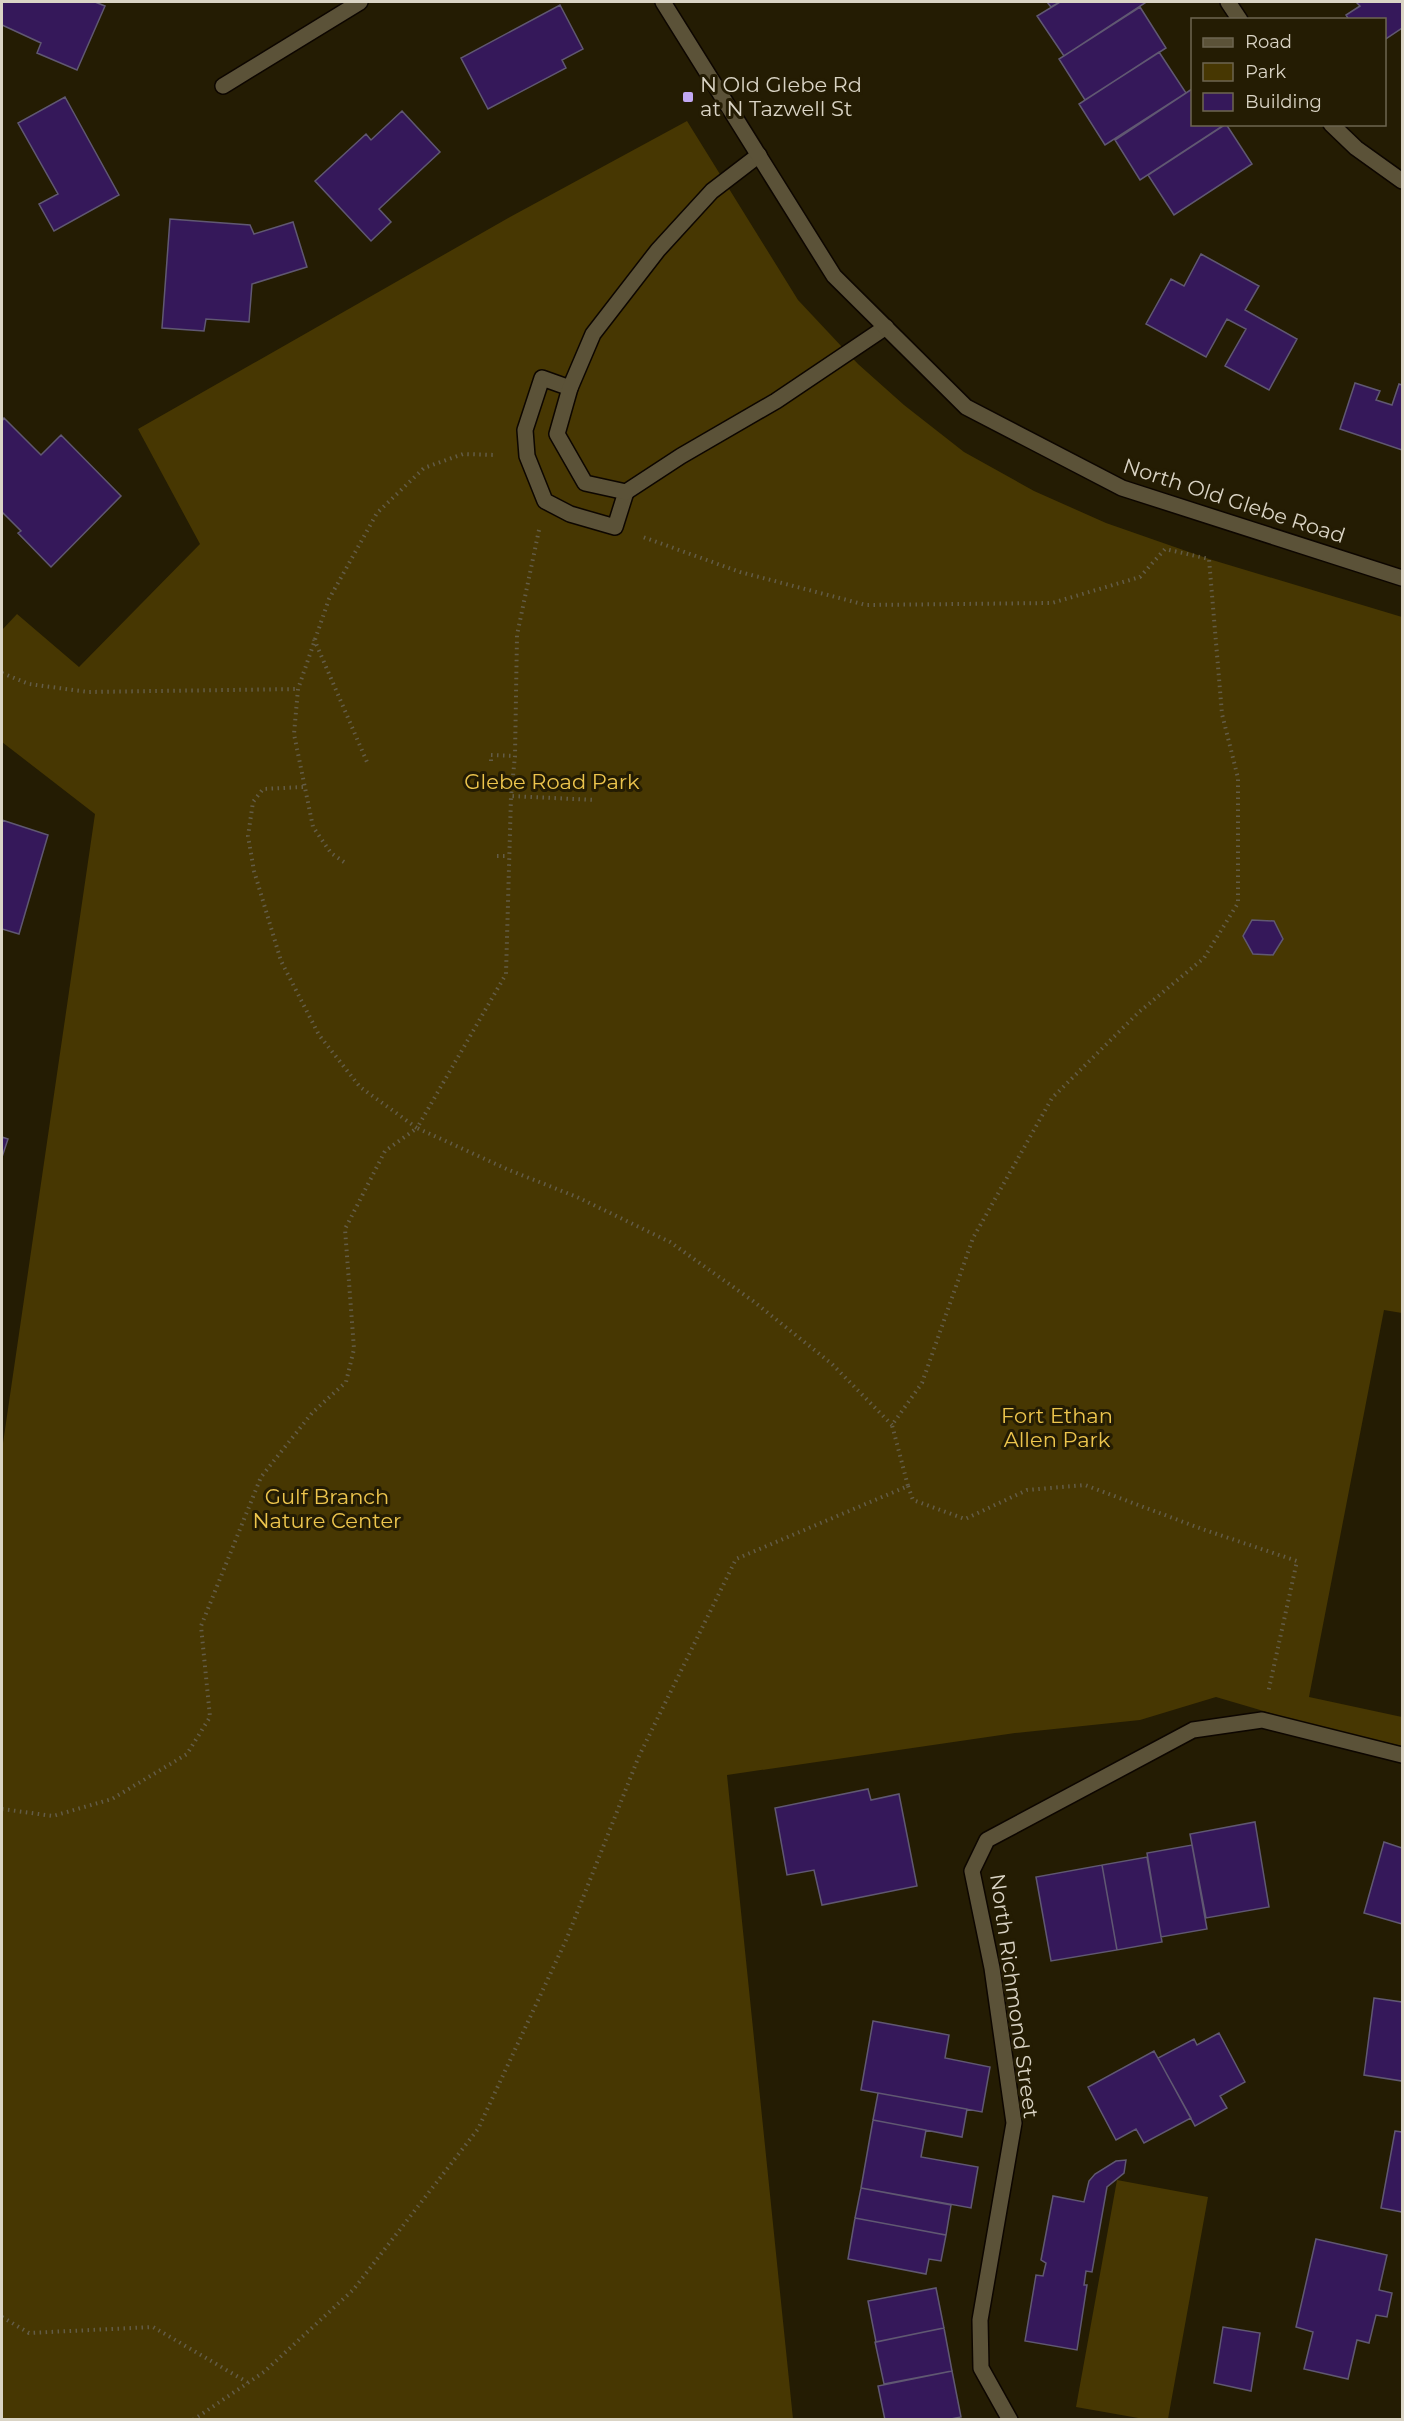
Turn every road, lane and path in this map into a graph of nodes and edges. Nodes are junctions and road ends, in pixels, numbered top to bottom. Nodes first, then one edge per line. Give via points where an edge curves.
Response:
1 (360, 2) edge
2 (663, 2) edge
3 (1228, 2) edge
4 (1239, 18) edge
5 (223, 86) dead end
6 (1333, 126) edge
7 (759, 155) junction
8 (1402, 181) edge
9 (886, 327) junction
10 (570, 388) junction
11 (527, 456) junction
12 (627, 492) junction
13 (545, 501) junction
14 (615, 527) junction
15 (1402, 578) edge
16 (314, 639) junction
17 (2, 673) edge
18 (298, 689) junction
19 (515, 756) junction
20 (367, 762) dead end
21 (491, 762) dead end
22 (303, 787) junction
23 (511, 796) junction
24 (595, 800) dead end
25 (498, 856) dead end
26 (509, 856) junction
27 (344, 862) dead end
28 (417, 1128) junction
29 (892, 1425) junction
30 (908, 1486) junction
31 (1267, 1699) dead end
32 (1402, 1755) edge
33 (2, 1809) edge
34 (2, 2317) edge
35 (247, 2382) junction
36 (193, 2420) edge
37 (1010, 2420) edge

1 - 5 street
2 - 7 street, North Old Glebe Road
3 - 4 street
6 - 8 street
7 - 9 street, North Old Glebe Road via 834,276
7 - 10 street via 712,191 658,250 593,334
9 - 12 street via 776,401
9 - 15 street, North Old Glebe Road via 966,407 1122,488
10 - 11 street via 542,378 525,430
10 - 12 street via 557,434 585,483
11 - 13 street
11 - 16 path via 463,454 423,468 377,513 329,599
12 - 14 street
13 - 14 street via 570,514
13 - 19 path via 517,635
14 - 29 path via 740,572 866,605 1053,603 1140,577 1165,549 1209,559 1222,714 1238,778 1238,903 1204,958 1138,1012 1052,1098 973,1238 922,1383
16 - 18 path
16 - 20 path
17 - 18 path via 29,684 88,692
18 - 22 path via 294,734
19 - 21 path via 491,755
19 - 23 path
22 - 27 path via 313,826 331,853
22 - 28 path via 263,789 253,802 248,836 280,961 319,1035 360,1087
23 - 24 path
23 - 26 path
25 - 26 path
26 - 28 path via 506,974
28 - 29 path via 670,1242 832,1364
28 - 33 path via 385,1151 345,1228 354,1349 346,1382 312,1413 261,1477 201,1626 210,1717 187,1754 112,1799 53,1816
29 - 30 path
30 - 31 path via 913,1500 964,1519 1027,1490 1084,1485 1297,1561
30 - 35 path via 736,1559 639,1756 567,1938 478,2129 353,2290 264,2372
32 - 37 street, North Richmond Street via 1262,1720 1193,1731 987,1840 972,1871 992,1968 1014,2123 980,2320 981,2368
34 - 35 path via 29,2332 153,2327
35 - 36 path

